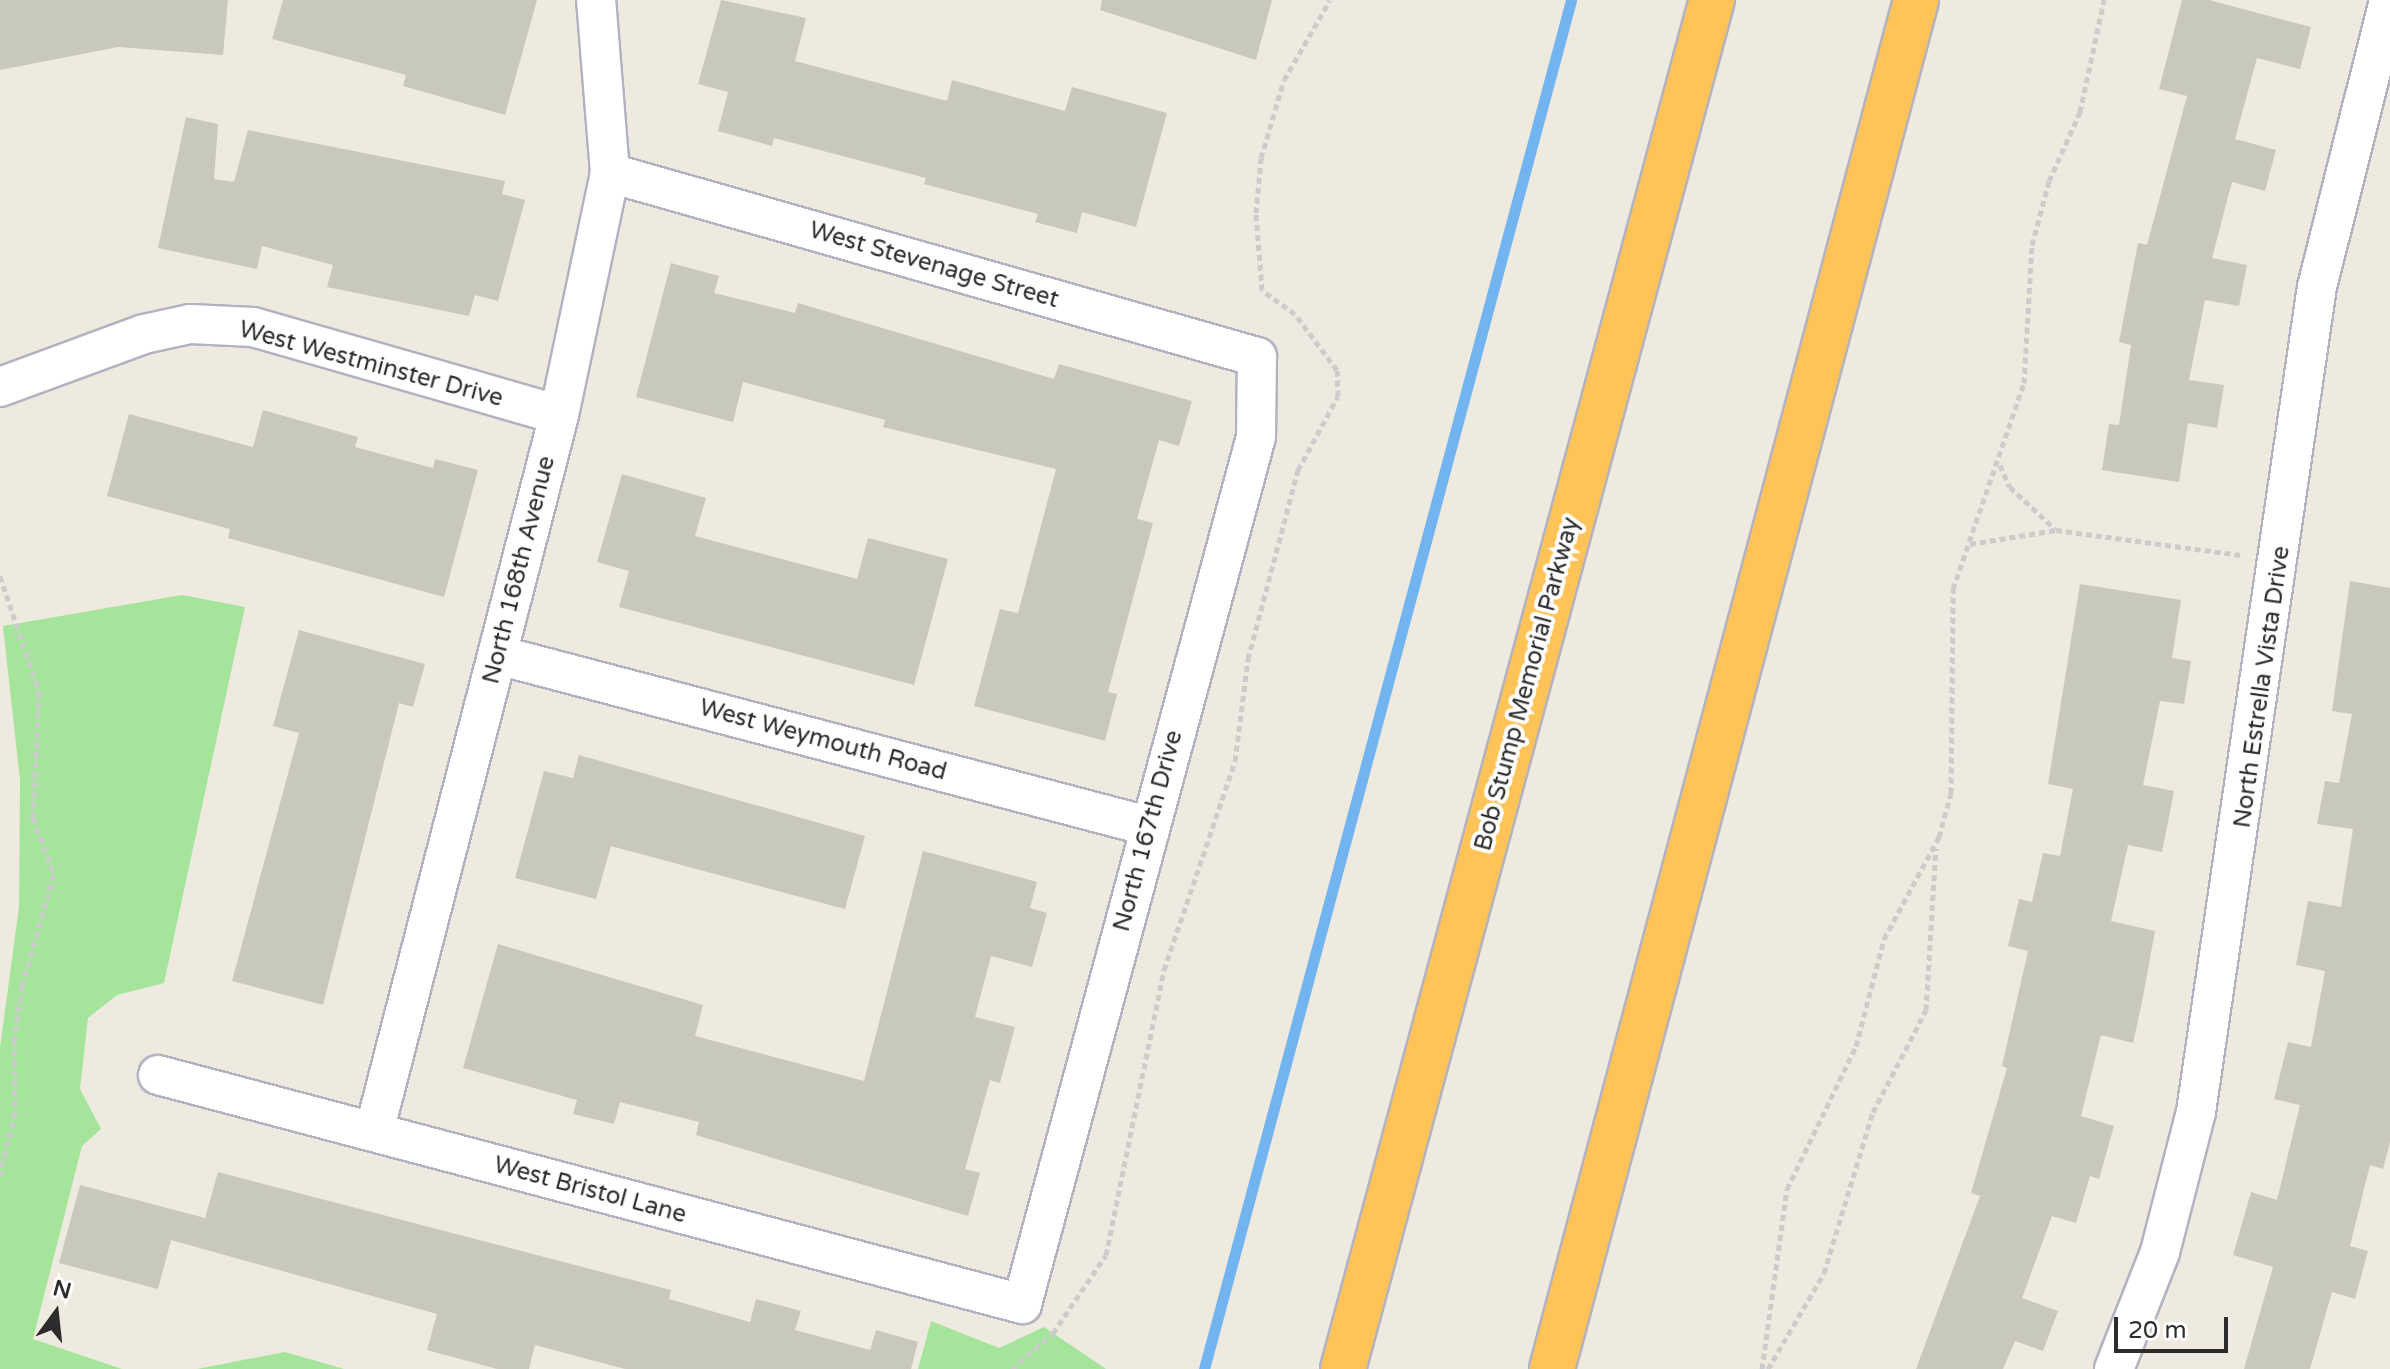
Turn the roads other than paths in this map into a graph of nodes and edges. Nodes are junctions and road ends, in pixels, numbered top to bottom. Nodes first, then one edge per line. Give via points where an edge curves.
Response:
1 (596, 0) edge
2 (1712, 0) edge
3 (1916, 0) edge
4 (2389, 0) edge
5 (610, 173) junction
6 (1257, 357) joint
7 (0, 387) edge
8 (559, 415) junction
9 (498, 655) junction
10 (1148, 826) junction
11 (158, 1075) dead end
12 (374, 1132) junction
13 (1022, 1304) joint
14 (1343, 1369) edge
15 (1552, 1369) edge
16 (2114, 1369) edge

1 - 5 street, North 168th Avenue
2 - 14 highway, Bob Stump Memorial Parkway
3 - 15 highway
4 - 16 street, North Estrella Vista Drive via 2317,287 2196,1112 2160,1252
5 - 6 street, West Stevenage Street
5 - 8 street, North 168th Avenue
6 - 10 street, North 167th Drive via 1256,437
7 - 8 street, West Westminster Drive via 144,334 190,324 253,327
8 - 9 street, North 168th Avenue
9 - 10 street, West Weymouth Road
9 - 12 street, North 168th Avenue
10 - 13 street, North 167th Drive
11 - 12 street, West Bristol Lane
12 - 13 street, West Bristol Lane

